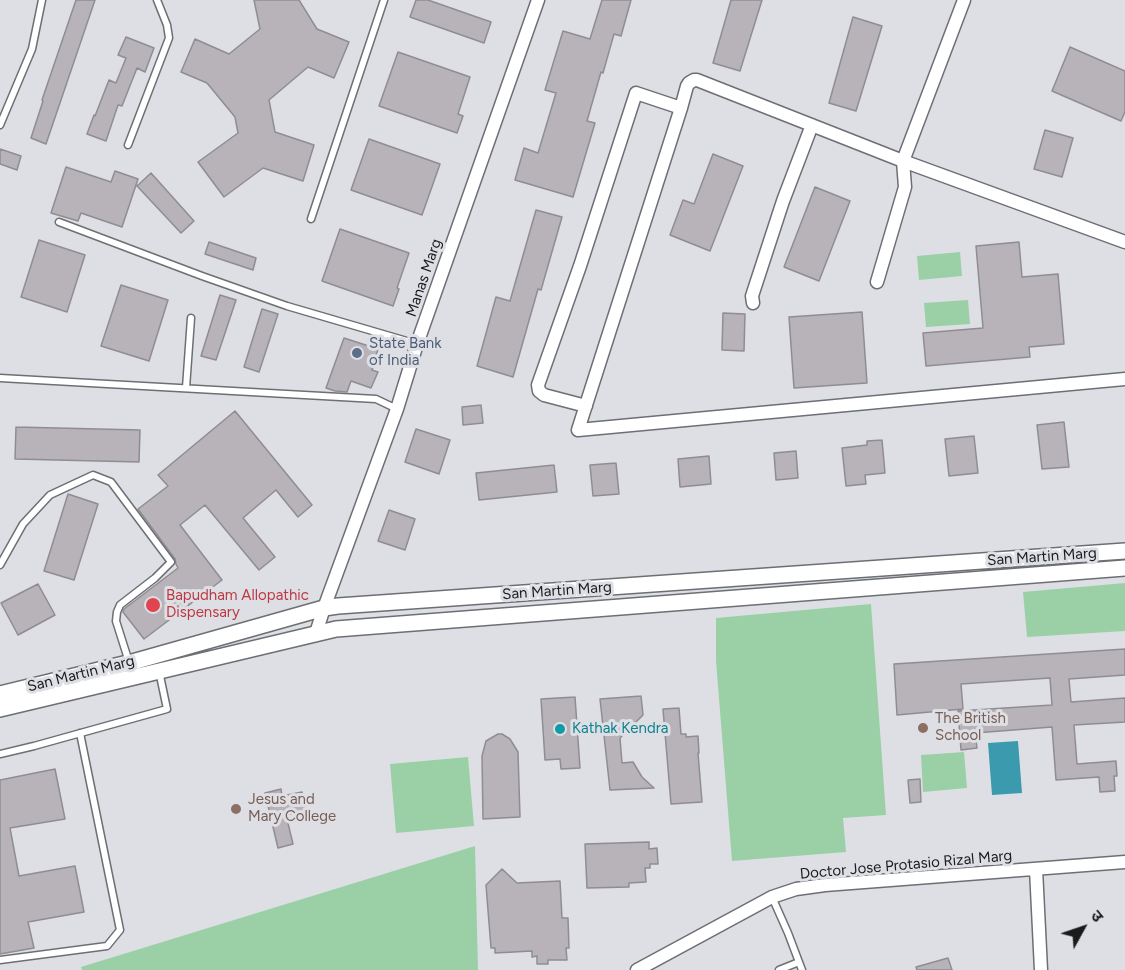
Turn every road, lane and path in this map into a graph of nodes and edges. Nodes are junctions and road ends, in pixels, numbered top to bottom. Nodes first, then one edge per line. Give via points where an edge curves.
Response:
1 (42, 0) edge
2 (157, 0) edge
3 (384, 0) edge
4 (538, 0) edge
5 (964, 0) edge
6 (681, 108) junction
7 (812, 125) junction
8 (0, 126) edge
9 (128, 145) dead end
10 (903, 161) junction
11 (311, 219) dead end
12 (59, 222) dead end
13 (1125, 242) edge
14 (878, 282) dead end
15 (753, 303) dead end
16 (191, 318) dead end
17 (417, 344) junction
18 (0, 378) edge
19 (1125, 379) edge
20 (186, 388) junction
21 (586, 406) junction
22 (397, 409) junction
23 (1125, 552) edge
24 (0, 565) edge
25 (1125, 568) edge
26 (324, 608) junction
27 (316, 633) junction
28 (129, 662) junction
29 (159, 670) junction
30 (0, 694) edge
31 (0, 709) edge
32 (80, 733) junction
33 (0, 754) edge
34 (1125, 862) edge
35 (1036, 869) junction
36 (772, 897) junction
37 (0, 960) edge
38 (799, 962) junction
39 (637, 970) edge
40 (779, 970) edge
41 (802, 970) edge
42 (1041, 970) edge

1 - 8 lane via 32,49
2 - 9 lane via 169,38
3 - 11 lane
4 - 17 street, Manas Marg
5 - 10 street
6 - 7 street via 687,86 697,80
6 - 21 street
6 - 21 street via 636,93 538,385 544,395
7 - 10 street
7 - 15 street via 779,211
10 - 13 street
10 - 14 street via 905,187
12 - 17 lane via 287,306
16 - 20 lane
17 - 22 street, Manas Marg
18 - 20 lane
19 - 21 street via 578,430
20 - 22 lane via 376,399
22 - 26 street, Manas Marg
23 - 26 street, San Martin Marg
24 - 28 lane via 23,524 50,495 93,475 111,482 171,562 120,605 117,612 116,621
25 - 27 street, San Martin Marg
26 - 27 street, Manas Marg
26 - 28 street, San Martin Marg
27 - 29 street, San Martin Marg
28 - 30 street, San Martin Marg
29 - 31 street, San Martin Marg
29 - 32 lane via 166,709
32 - 33 lane
32 - 37 lane via 120,930 107,946
34 - 35 street, Doctor Jose Protasio Rizal Marg
35 - 36 street, Doctor Jose Protasio Rizal Marg via 825,885
35 - 42 street
36 - 38 lane
36 - 39 street, Doctor Jose Protasio Rizal Marg
38 - 40 lane
38 - 41 lane

